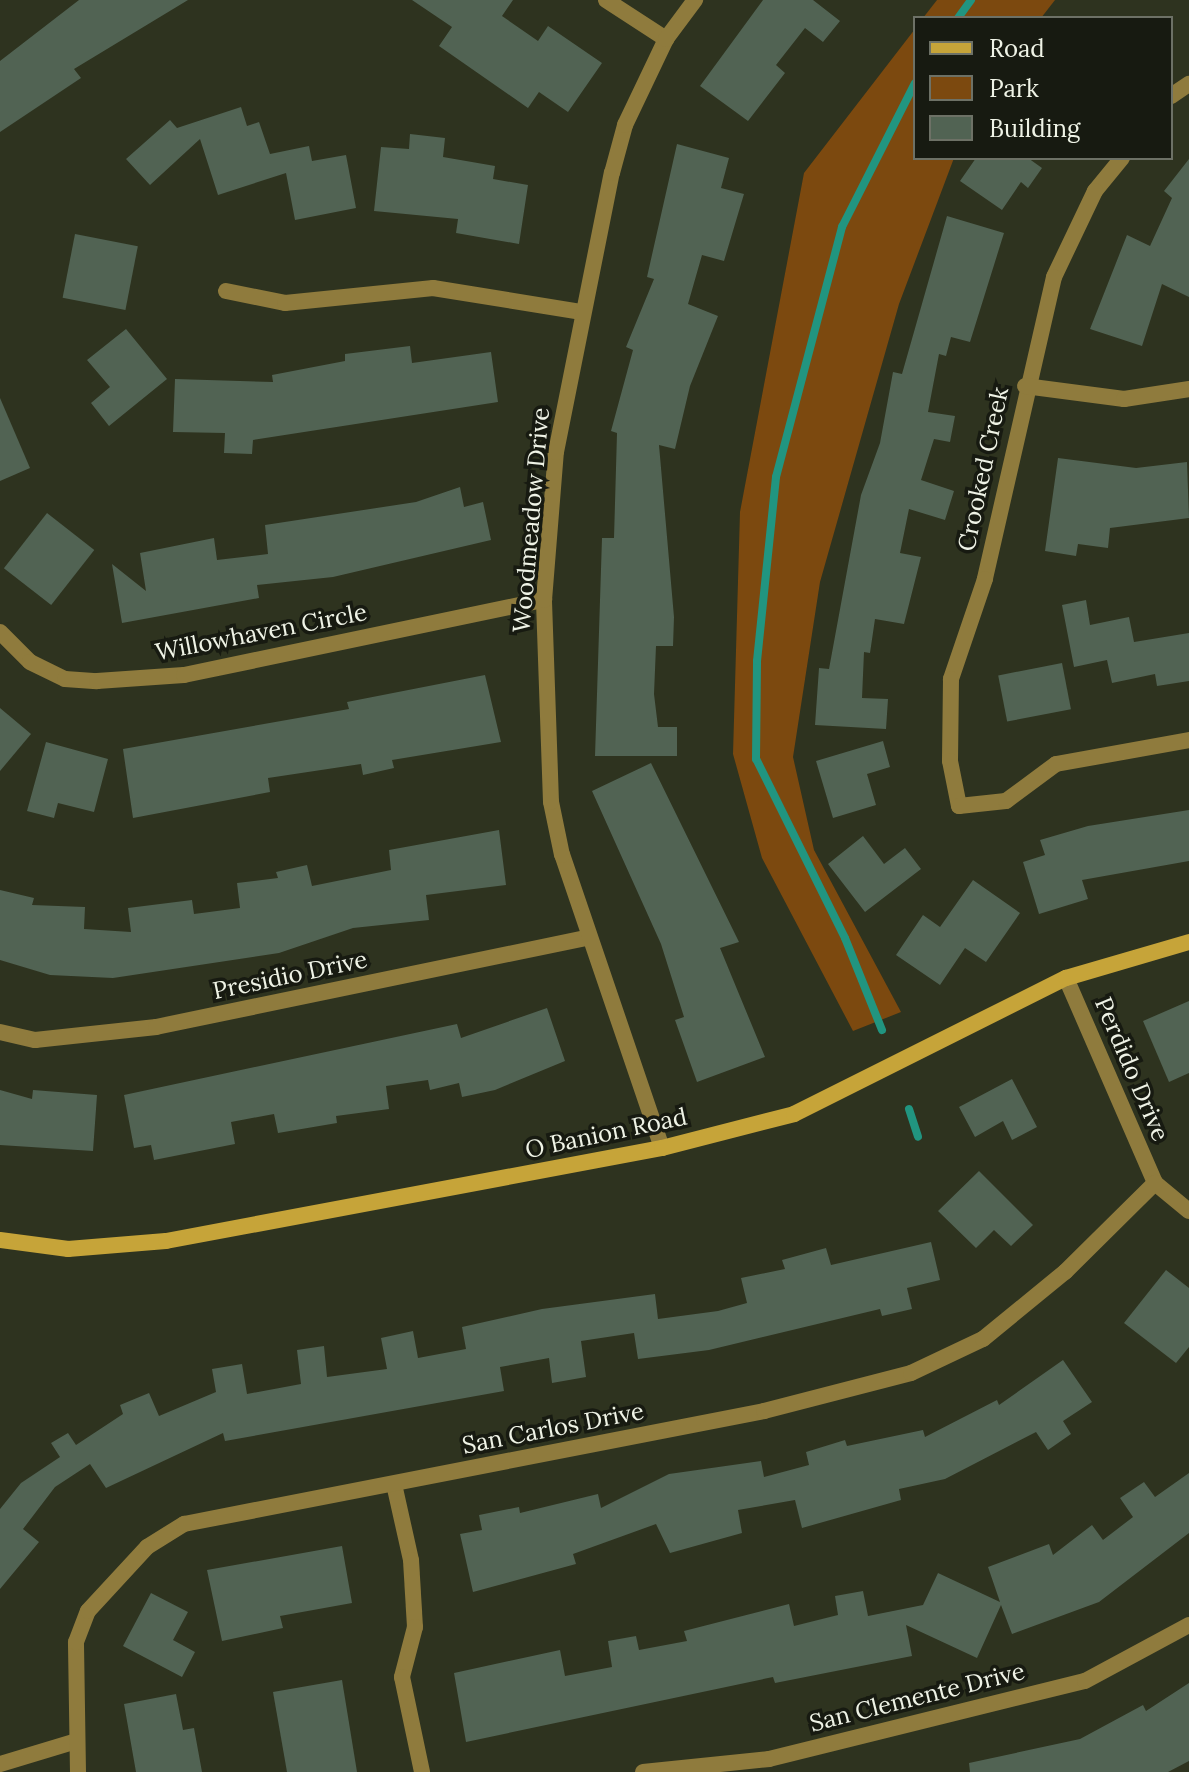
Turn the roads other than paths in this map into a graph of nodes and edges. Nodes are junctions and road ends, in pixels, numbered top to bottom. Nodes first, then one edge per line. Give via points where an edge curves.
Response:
1 (606, 0) edge
2 (695, 0) edge
3 (666, 39) junction
4 (1120, 160) edge
5 (226, 291) dead end
6 (582, 312) junction
7 (1025, 386) junction
8 (1189, 389) edge
9 (544, 600) junction
10 (0, 632) edge
11 (1189, 740) edge
12 (589, 937) junction
13 (1189, 942) edge
14 (1066, 978) junction
15 (0, 1032) edge
16 (662, 1148) junction
17 (1155, 1183) junction
18 (1189, 1211) edge
19 (0, 1240) edge
20 (394, 1484) junction
21 (1189, 1625) edge
22 (73, 1742) junction
23 (0, 1764) edge
24 (770, 1765) edge
25 (78, 1772) edge
26 (422, 1772) edge
27 (643, 1772) edge

1 - 3 street
2 - 3 street, Woodmeadow Drive
3 - 6 street, Woodmeadow Drive via 625,125
4 - 7 street, Crooked Creek via 1095,191 1054,277
5 - 6 street via 285,303 433,288
6 - 9 street, Woodmeadow Drive via 556,452
7 - 8 street via 1124,399
7 - 11 street, Crooked Creek via 985,579 951,679 950,761 959,806 1006,801 1056,764
9 - 10 street, Willowhaven Circle via 184,675 97,681 65,679 30,662
9 - 12 street, Woodmeadow Drive via 551,802
12 - 15 street, Presidio Drive via 156,1027 35,1040
12 - 16 street, Woodmeadow Drive
13 - 14 street, O Banion Road
14 - 16 street, O Banion Road via 794,1114
14 - 17 street, Perdido Drive
16 - 19 street, O Banion Road via 166,1241 68,1249
17 - 18 street, Perdido Drive
17 - 20 street, San Carlos Drive via 1065,1272 983,1339 911,1373 764,1411
20 - 22 street, San Carlos Drive via 184,1524 147,1547 105,1587 76,1642
20 - 26 street via 411,1560 415,1627 402,1677
21 - 24 street, San Clemente Drive via 1085,1681
22 - 23 street
22 - 25 street, San Carlos Drive
24 - 27 street, San Clemente Drive

